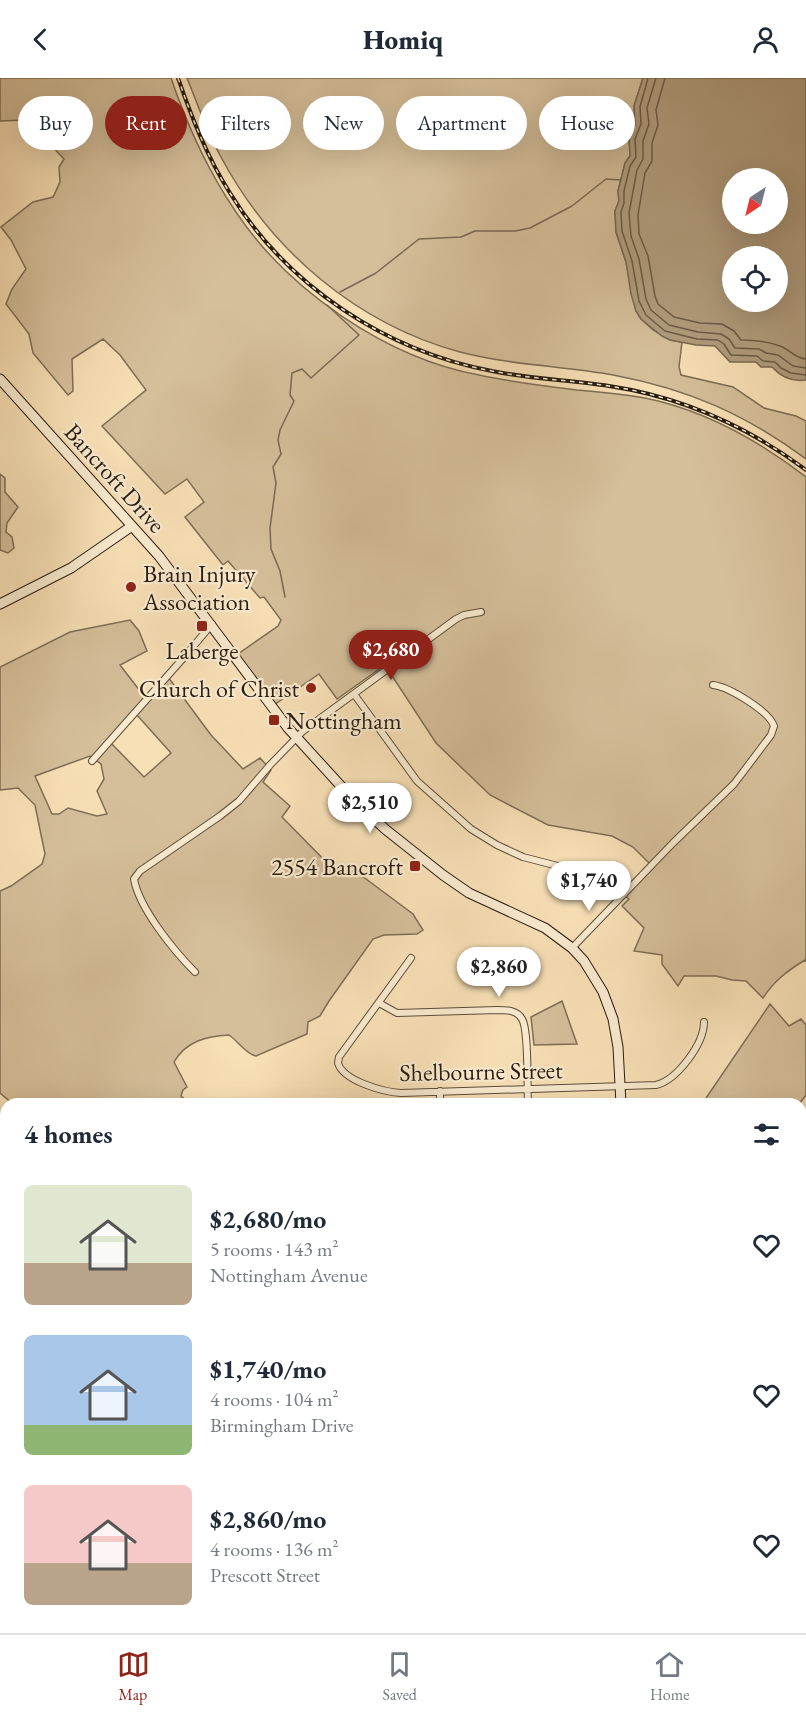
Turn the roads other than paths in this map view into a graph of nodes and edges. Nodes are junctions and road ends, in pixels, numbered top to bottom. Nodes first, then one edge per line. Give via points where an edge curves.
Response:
1 (0, 379) edge
2 (132, 526) junction
3 (0, 604) edge
4 (481, 612) dead end
5 (212, 624) junction
6 (713, 685) dead end
7 (354, 694) junction
8 (296, 738) junction
9 (92, 761) dead end
10 (624, 894) junction
11 (572, 948) junction
12 (411, 958) dead end
13 (195, 972) dead end
14 (379, 1003) junction
15 (704, 1022) dead end
16 (620, 1086) junction
17 (527, 1088) junction
18 (440, 1091) junction
19 (440, 1098) edge
20 (528, 1098) edge
21 (621, 1098) edge

1 - 2 main road, Bancroft Drive
2 - 3 main road via 71,567
2 - 5 main road, Bancroft Drive
4 - 7 street via 456,619
5 - 8 main road, Bancroft Drive
5 - 9 street
6 - 10 street via 731,691 768,716 774,726 771,735 738,779
7 - 8 street
7 - 10 street via 417,781 471,829 523,857 608,879
8 - 11 main road, Bancroft Drive via 368,813 431,867 469,893 545,928
8 - 13 street via 239,801 134,879 135,889 167,940
10 - 11 street
11 - 16 main road, Bancroft Drive via 594,976 610,1009 617,1038
12 - 14 street, Shelbourne Street
14 - 17 street via 397,1013 516,1013 525,1027
14 - 18 street, Shelbourne Street via 339,1057 340,1070 391,1092
15 - 16 street, Shelbourne Street via 702,1036 674,1077 656,1085
16 - 17 street, Shelbourne Street
16 - 21 main road, Bancroft Drive
17 - 18 street, Shelbourne Street
17 - 20 street
18 - 19 street

